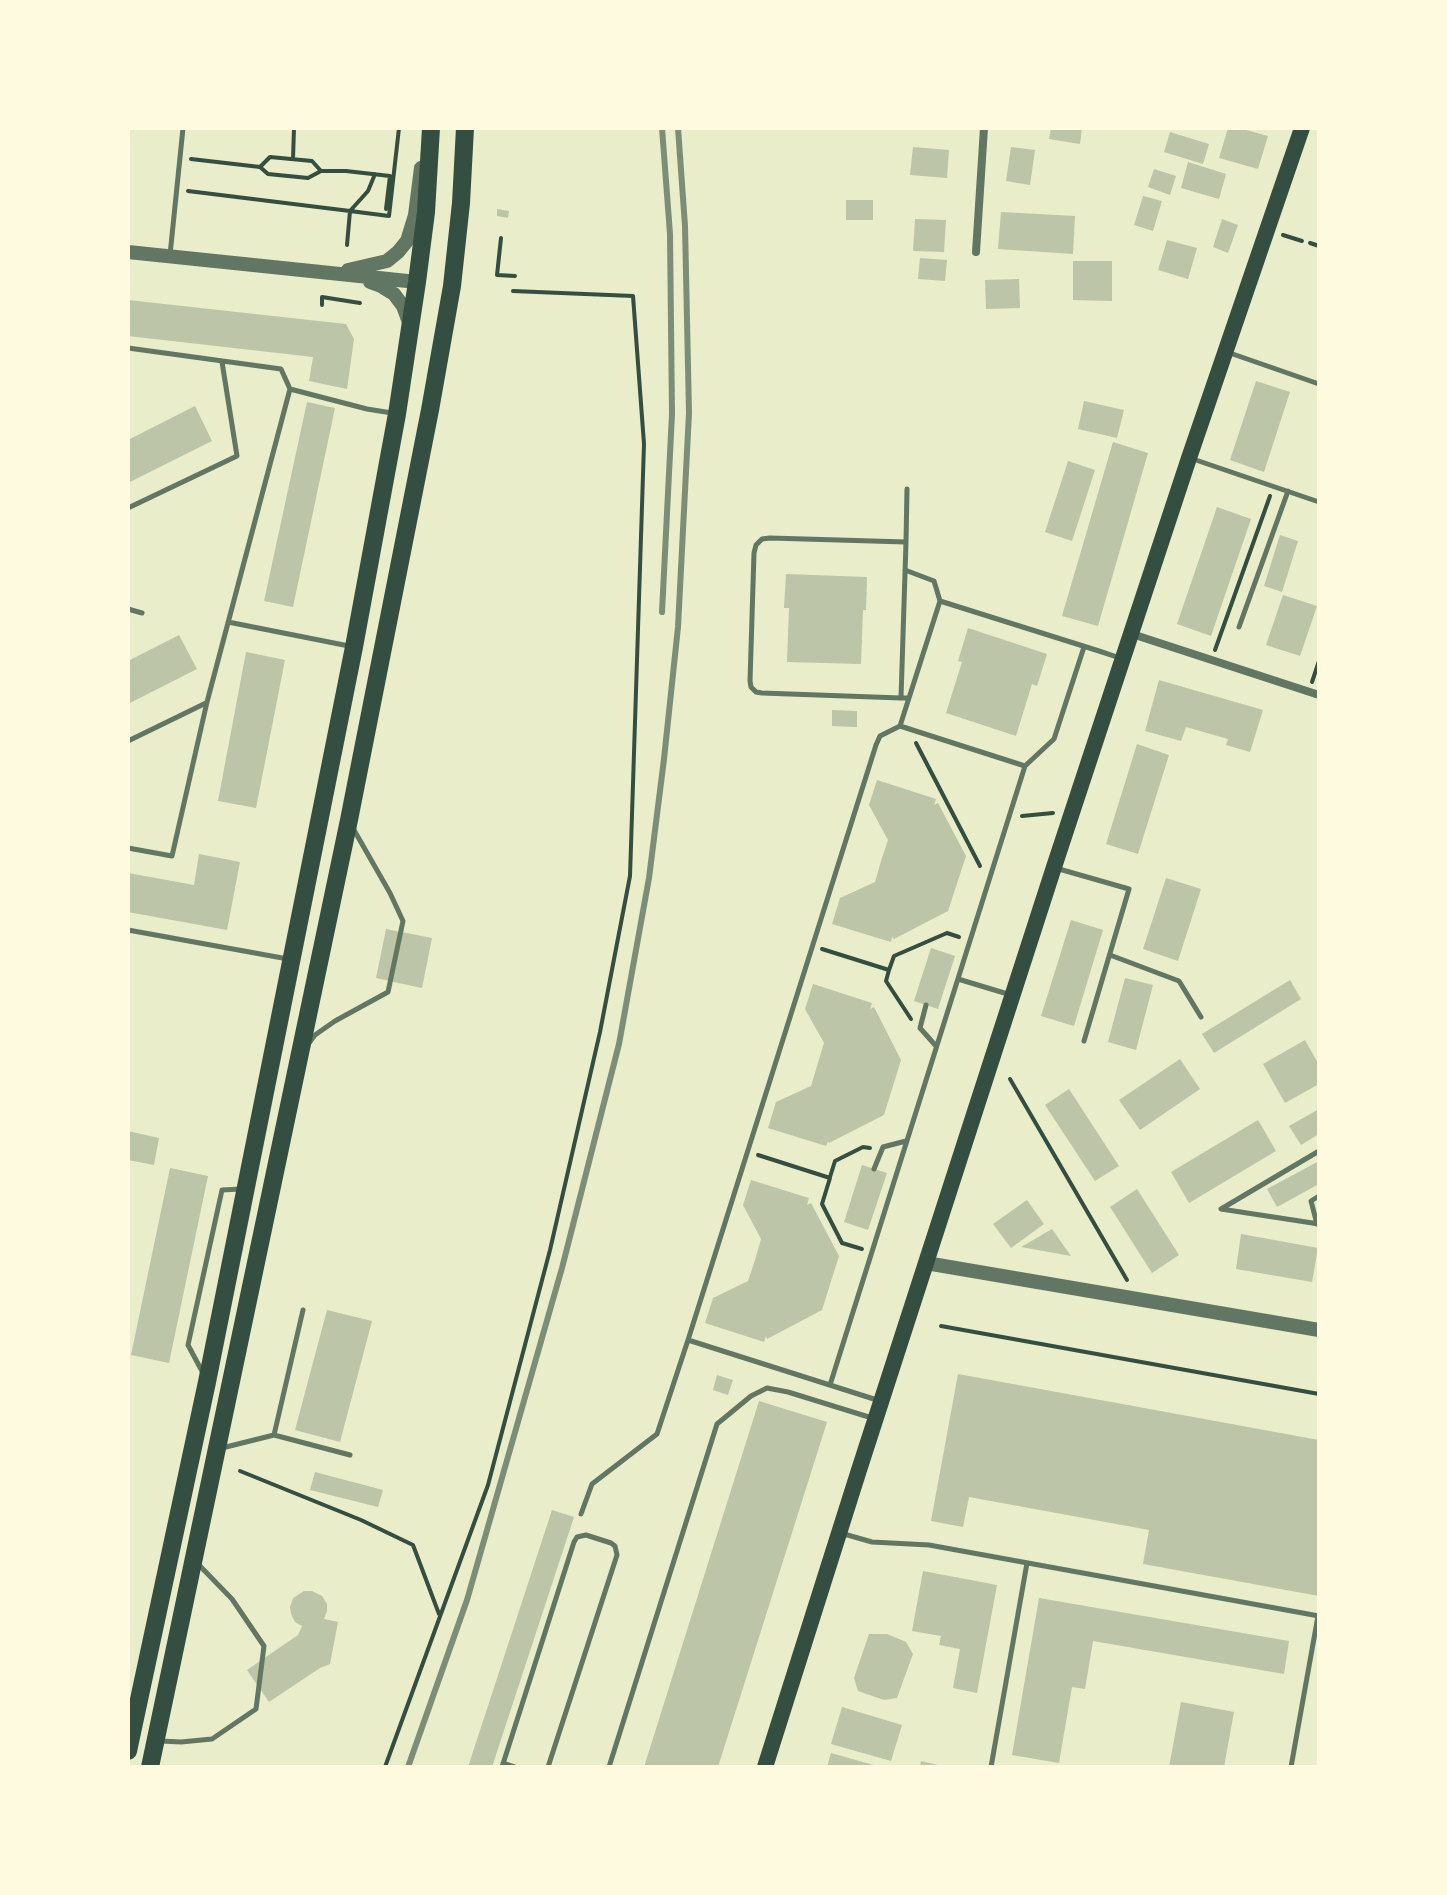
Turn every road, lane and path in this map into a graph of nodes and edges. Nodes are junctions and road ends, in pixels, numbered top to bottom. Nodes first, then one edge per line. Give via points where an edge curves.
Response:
1 (183, 128) edge
2 (294, 128) edge
3 (399, 128) edge
4 (430, 128) edge
5 (465, 128) edge
6 (984, 128) edge
7 (1302, 128) edge
8 (188, 159) dead end
9 (293, 159) junction
10 (260, 167) junction
11 (321, 171) junction
12 (375, 174) junction
13 (185, 191) dead end
14 (386, 209) dead end
15 (350, 211) junction
16 (1281, 234) dead end
17 (501, 238) dead end
18 (1302, 241) dead end
19 (1310, 243) dead end
20 (347, 245) dead end
21 (1319, 246) edge
22 (128, 252) edge
23 (976, 252) dead end
24 (170, 256) junction
25 (328, 273) junction
26 (350, 275) junction
27 (515, 276) dead end
28 (417, 282) junction
29 (452, 286) junction
30 (513, 291) dead end
31 (360, 303) dead end
32 (322, 305) dead end
33 (410, 325) junction
34 (128, 348) edge
35 (1226, 351) junction
36 (222, 362) junction
37 (1319, 384) edge
38 (290, 389) junction
39 (397, 414) junction
40 (1189, 458) junction
41 (1273, 486) junction
42 (907, 489) dead end
43 (1288, 491) junction
44 (1319, 502) edge
45 (128, 508) edge
46 (906, 542) junction
47 (905, 570) junction
48 (940, 601) junction
49 (128, 609) edge
50 (142, 613) dead end
51 (228, 622) junction
52 (1239, 627) dead end
53 (1132, 634) junction
54 (354, 647) junction
55 (1084, 647) junction
56 (1124, 659) junction
57 (1212, 660) junction
58 (1319, 661) edge
59 (1308, 691) junction
60 (1319, 695) edge
61 (901, 698) junction
62 (909, 698) junction
63 (207, 702) junction
64 (900, 726) junction
65 (909, 729) junction
66 (128, 741) edge
67 (1025, 766) junction
68 (1059, 812) dead end
69 (1009, 817) junction
70 (349, 820) junction
71 (128, 848) edge
72 (1054, 867) junction
73 (989, 882) junction
74 (128, 930) edge
75 (970, 940) junction
76 (812, 945) junction
77 (1110, 955) junction
78 (293, 959) junction
79 (889, 970) junction
80 (958, 979) junction
81 (1012, 996) junction
82 (926, 1005) dead end
83 (1201, 1017) dead end
84 (920, 1023) junction
85 (1084, 1041) dead end
86 (936, 1047) junction
87 (299, 1057) junction
88 (1010, 1079) dead end
89 (907, 1140) junction
90 (880, 1151) junction
91 (1319, 1151) edge
92 (747, 1152) junction
93 (874, 1169) dead end
94 (830, 1178) junction
95 (246, 1189) junction
96 (1319, 1196) edge
97 (1318, 1224) edge
98 (872, 1252) junction
99 (926, 1263) junction
100 (1132, 1289) dead end
101 (303, 1310) dead end
102 (941, 1326) dead end
103 (1319, 1330) edge
104 (688, 1340) junction
105 (207, 1382) junction
106 (830, 1385) junction
107 (1319, 1394) edge
108 (881, 1401) junction
109 (875, 1419) junction
110 (274, 1435) junction
111 (217, 1449) junction
112 (350, 1455) dead end
113 (240, 1471) dead end
114 (581, 1514) dead end
115 (839, 1532) junction
116 (194, 1560) junction
117 (1027, 1563) junction
118 (440, 1616) junction
119 (1318, 1616) edge
120 (156, 1740) junction
121 (128, 1751) edge
122 (502, 1765) edge
123 (150, 1767) edge
124 (385, 1767) edge
125 (515, 1767) edge
126 (548, 1767) edge
127 (609, 1767) edge
128 (765, 1767) edge
129 (993, 1767) edge
130 (1291, 1767) edge

1 - 24 lane
2 - 9 path
3 - 15 path via 389,216
4 - 25 street via 407,241 387,261
4 - 28 main road
5 - 29 main road
6 - 23 street
7 - 35 main road
8 - 10 path
9 - 10 path via 270,157
9 - 11 path via 312,161
10 - 11 path via 268,174 308,178
11 - 12 path
12 - 14 path via 390,176
12 - 15 path
13 - 15 path
15 - 20 path
16 - 18 path
17 - 27 path via 497,275
19 - 21 path
22 - 24 street
24 - 25 street
25 - 26 street
26 - 28 street
26 - 33 street via 394,294
28 - 29 main road
28 - 33 main road
29 - 70 main road
30 - 118 path via 633,296 644,444 630,876 550,1250 488,1485
31 - 32 path via 322,297
33 - 39 main road
34 - 36 lane
35 - 37 lane
35 - 40 main road
36 - 38 lane via 281,369
36 - 45 lane via 237,456
38 - 39 lane
38 - 51 lane
39 - 54 main road
40 - 41 lane
40 - 53 main road
41 - 43 lane
41 - 57 path
42 - 46 lane
43 - 44 lane
43 - 52 lane
46 - 47 lane
46 - 61 lane via 770,538 762,539 754,553 750,681 756,692
47 - 48 lane via 934,581
47 - 61 lane
48 - 55 lane
48 - 62 lane
49 - 50 lane
51 - 54 lane
51 - 63 lane
53 - 56 main road
53 - 57 street
54 - 78 main road
55 - 56 lane
55 - 67 lane via 1054,739
56 - 72 main road
57 - 59 street
58 - 59 path
59 - 60 street
61 - 62 lane
62 - 64 lane
63 - 66 lane
63 - 71 lane via 172,856
64 - 65 lane
64 - 76 lane via 880,736 876,745
65 - 67 lane
65 - 73 path
67 - 69 lane
68 - 69 path
69 - 73 lane
70 - 87 main road
70 - 87 lane via 403,921 388,992 315,1035
72 - 77 lane via 1129,889
72 - 81 main road
73 - 75 lane
74 - 78 lane
75 - 79 path via 947,933 894,956
75 - 80 lane
76 - 79 path
76 - 92 lane
77 - 83 lane via 1179,981
77 - 85 lane
78 - 95 main road
79 - 84 path via 886,981 911,1020
80 - 81 lane
80 - 86 lane
81 - 99 main road
82 - 84 lane
84 - 86 lane
86 - 89 lane
87 - 111 main road
88 - 100 path
89 - 90 lane
89 - 98 lane
90 - 93 lane
90 - 94 path via 863,1147 835,1161
91 - 97 lane via 1221,1209
92 - 94 path
92 - 104 lane
94 - 98 path via 822,1204 842,1243
95 - 105 main road
95 - 105 lane via 222,1190 188,1345
96 - 97 lane via 1311,1201
98 - 106 lane
99 - 103 street
99 - 108 main road
101 - 110 lane
102 - 107 path
104 - 106 lane
104 - 114 lane via 657,1434 592,1484
105 - 121 main road
106 - 108 lane
108 - 109 main road
109 - 115 main road
109 - 127 lane via 767,1388 717,1424
110 - 111 lane
110 - 112 lane
111 - 116 main road
113 - 118 path via 413,1545
115 - 117 lane via 872,1542 929,1545
115 - 128 main road
116 - 120 main road
116 - 120 lane via 232,1599 264,1646 256,1709 212,1739
117 - 119 lane
117 - 129 lane
118 - 124 path
119 - 130 lane
120 - 123 main road
122 - 125 lane
122 - 126 lane via 574,1542 586,1535 611,1543 617,1555

